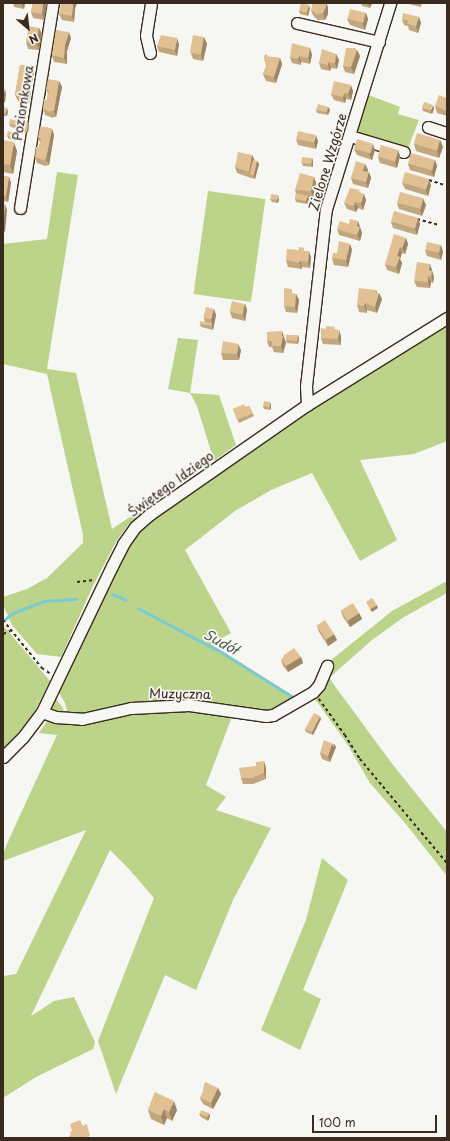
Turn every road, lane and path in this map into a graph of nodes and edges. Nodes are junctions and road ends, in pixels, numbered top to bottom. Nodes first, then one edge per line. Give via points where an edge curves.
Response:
1 (53, 3) edge
2 (151, 3) edge
3 (390, 3) edge
4 (297, 23) dead end
5 (379, 42) junction
6 (150, 53) dead end
7 (428, 127) dead end
8 (447, 133) edge
9 (350, 136) junction
10 (404, 152) dead end
11 (424, 179) edge
12 (447, 186) edge
13 (20, 208) dead end
14 (417, 218) edge
15 (440, 225) dead end
16 (447, 318) edge
17 (308, 405) junction
18 (106, 579) junction
19 (77, 582) dead end
20 (3, 620) edge
21 (11, 631) junction
22 (3, 634) edge
23 (327, 666) dead end
24 (42, 668) dead end
25 (313, 692) junction
26 (42, 712) junction
27 (3, 757) edge
28 (447, 863) edge

1 - 13 street, Poziomkowa
2 - 6 street via 146,35
3 - 5 street, Zielone Wzgórze
4 - 5 street
5 - 9 street, Zielone Wzgórze
7 - 8 street
9 - 10 street
9 - 17 street, Zielone Wzgórze via 326,209 306,386
11 - 12 path
14 - 15 path
16 - 17 street, Świętego Idziego
17 - 18 street, Świętego Idziego via 142,521 128,535
18 - 19 path
18 - 26 street, Świętego Idziego
20 - 21 path
21 - 22 path
21 - 24 path
23 - 25 street, Muzyczna
25 - 26 street, Muzyczna via 273,715 266,716 189,705 131,708 82,718 56,717
25 - 28 path via 360,759
26 - 27 street, Świętego Idziego via 23,737

